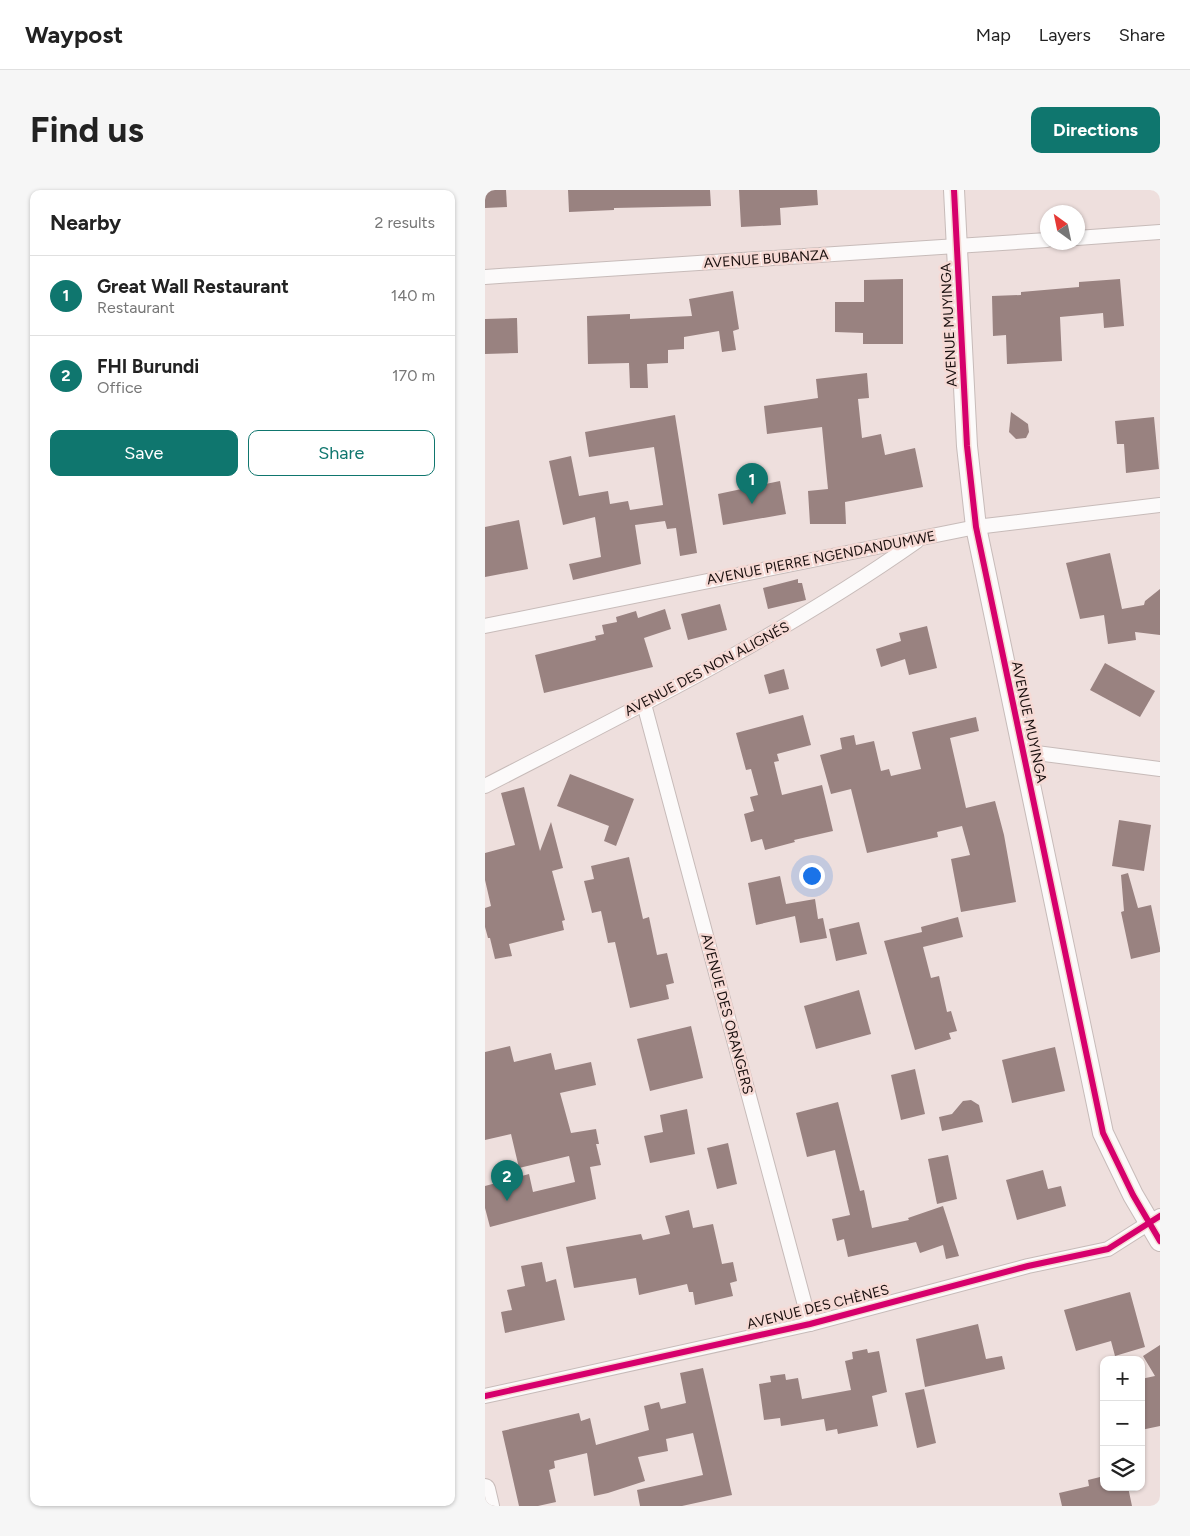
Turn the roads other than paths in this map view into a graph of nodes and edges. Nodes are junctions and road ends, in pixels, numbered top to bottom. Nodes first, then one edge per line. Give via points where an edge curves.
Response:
1 (954, 190) edge
2 (1160, 232) edge
3 (1085, 237) edge
4 (1040, 240) edge
5 (957, 246) junction
6 (485, 277) edge
7 (1160, 505) edge
8 (976, 526) junction
9 (921, 538) junction
10 (485, 626) edge
11 (644, 704) junction
12 (1021, 750) junction
13 (1160, 769) edge
14 (485, 786) edge
15 (1154, 1219) edge
16 (1160, 1240) edge
17 (810, 1324) junction
18 (485, 1396) edge
19 (485, 1489) edge
20 (489, 1506) edge

1 - 5 street, AVENUE MUYINGA
2 - 3 street
4 - 5 street, AVENUE BUBANZA
5 - 6 street, AVENUE BUBANZA
5 - 8 street, AVENUE MUYINGA via 967,446
7 - 8 street, AVENUE PIERRE NGENDANDUMWE
8 - 9 street, AVENUE PIERRE NGENDANDUMWE
8 - 12 street, AVENUE MUYINGA
9 - 10 street, AVENUE PIERRE NGENDANDUMWE
9 - 11 street, AVENUE DES NON ALIGNÉS via 865,578 793,622
11 - 14 street, AVENUE DES NON ALIGNÉS
11 - 17 street, AVENUE DES ORANGERS
12 - 13 street
12 - 15 street, AVENUE MUYINGA via 1103,1133 1133,1195
15 - 16 street, AVENUE MUYINGA
15 - 17 street, AVENUE DES CHÈNES via 1108,1249 1028,1266
17 - 18 street, AVENUE DES CHÈNES
19 - 20 street

